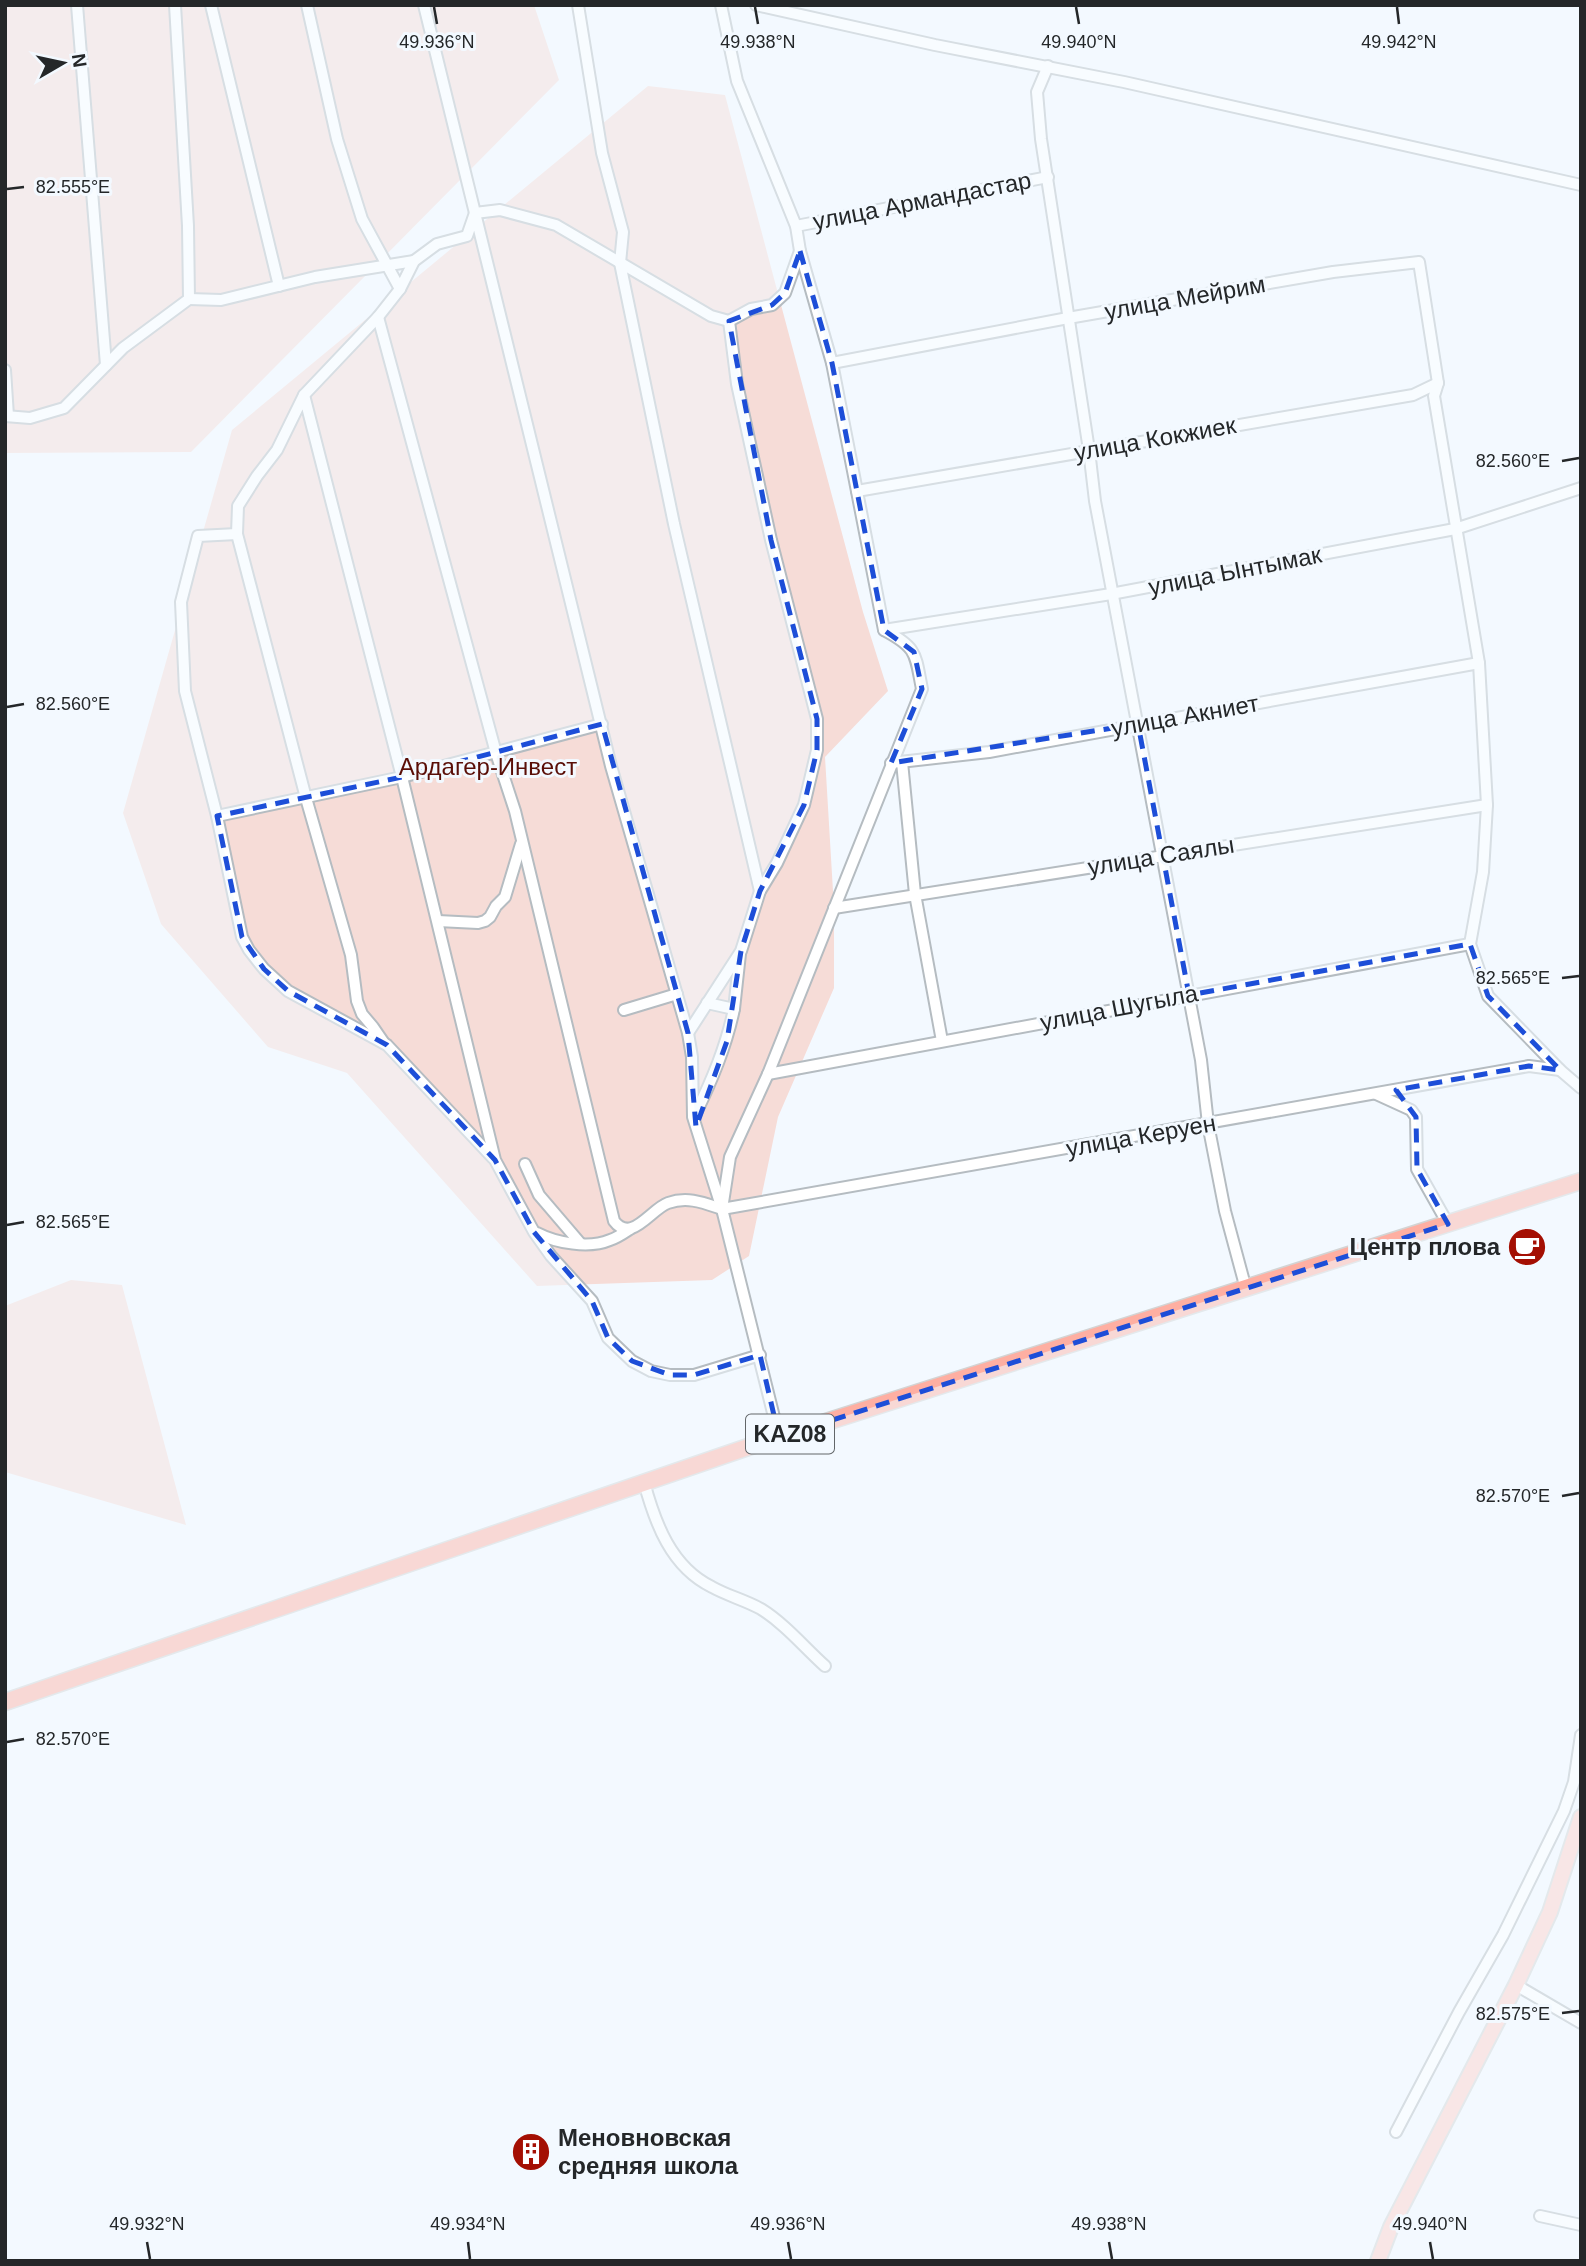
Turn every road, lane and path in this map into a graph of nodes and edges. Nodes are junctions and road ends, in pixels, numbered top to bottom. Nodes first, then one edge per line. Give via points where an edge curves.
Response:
1 (77, 5) edge
2 (175, 5) edge
3 (211, 5) edge
4 (307, 5) edge
5 (424, 5) edge
6 (578, 5) edge
7 (722, 5) edge
8 (757, 5) edge
9 (1048, 66) junction
10 (1047, 177) junction
11 (1581, 184) edge
12 (475, 213) junction
13 (796, 226) junction
14 (800, 251) junction
15 (414, 261) junction
16 (621, 263) junction
17 (388, 266) junction
18 (279, 286) junction
19 (400, 289) junction
20 (189, 299) junction
21 (378, 317) junction
22 (1068, 318) junction
23 (729, 321) junction
24 (832, 363) junction
25 (106, 365) junction
26 (5, 370) edge
27 (1438, 383) junction
28 (304, 395) junction
29 (7, 416) edge
30 (1089, 450) junction
31 (1581, 488) edge
32 (857, 491) junction
33 (1455, 529) junction
34 (237, 534) junction
35 (1111, 594) junction
36 (884, 629) junction
37 (1479, 663) junction
38 (602, 724) junction
39 (1138, 724) junction
40 (496, 754) junction
41 (896, 763) junction
42 (402, 777) junction
43 (306, 798) junction
44 (1487, 805) junction
45 (218, 816) junction
46 (522, 841) junction
47 (1164, 856) junction
48 (760, 891) junction
49 (915, 894) junction
50 (834, 908) junction
51 (438, 921) junction
52 (1470, 944) junction
53 (741, 951) junction
54 (677, 994) junction
55 (1189, 995) junction
56 (707, 1003) junction
57 (734, 1009) junction
58 (624, 1010) dead end
59 (688, 1032) junction
60 (942, 1041) junction
61 (384, 1044) junction
62 (1560, 1070) junction
63 (768, 1074) junction
64 (1581, 1088) edge
65 (1376, 1094) junction
66 (693, 1117) junction
67 (1208, 1124) junction
68 (495, 1160) junction
69 (525, 1164) dead end
70 (1581, 1181) edge
71 (722, 1209) junction
72 (1448, 1224) junction
73 (631, 1228) junction
74 (534, 1231) junction
75 (580, 1243) junction
76 (1246, 1289) junction
77 (760, 1355) junction
78 (779, 1437) junction
79 (644, 1482) junction
80 (825, 1666) dead end
81 (5, 1702) edge
82 (1581, 1735) edge
83 (1581, 1817) edge
84 (1577, 1843) edge
85 (1516, 1985) junction
86 (1581, 2023) edge
87 (1396, 2132) dead end
88 (1540, 2216) dead end
89 (1581, 2225) edge
90 (1378, 2261) edge

1 - 25 street
2 - 20 street
3 - 18 street
4 - 17 street via 337,139 362,219
5 - 12 street
6 - 16 street via 602,153 623,232
7 - 13 street via 737,81
8 - 9 street
9 - 10 street via 1037,92
9 - 11 street
10 - 13 street, улица Армандастар
10 - 22 street
12 - 15 street via 467,236 438,244
12 - 16 street via 500,210 556,225
12 - 38 street
13 - 14 street
14 - 23 street via 785,293 772,305 751,309
14 - 24 street
15 - 17 street
15 - 19 street
16 - 23 street via 711,316
16 - 48 street via 674,524
17 - 18 street
17 - 19 street
18 - 20 street via 221,300
19 - 21 street
20 - 25 street
21 - 28 street
21 - 40 street
22 - 24 street, улица Мейрим
22 - 27 street, улица Мейрим via 1333,272 1419,262
22 - 30 street
23 - 48 street via 737,384 768,527 817,719 817,750 804,805
24 - 32 street
25 - 29 street via 64,408 30,418
26 - 29 street
27 - 30 street, улица Кокжиек via 1413,395
27 - 33 street via 1434,396
28 - 34 street via 277,450 238,506
28 - 42 street
30 - 32 street, улица Кокжиек
30 - 35 street
31 - 33 street, улица Ынтымак
32 - 36 street
33 - 35 street, улица Ынтымак
33 - 37 street
34 - 43 street
34 - 45 street via 198,536 181,602 186,691
35 - 36 street, улица Ынтымак
35 - 39 street
36 - 41 street via 915,652 922,689
37 - 39 street, улица Акниет
37 - 44 street
38 - 40 street
38 - 54 street
39 - 41 street, улица Акниет via 989,752
39 - 47 street
40 - 42 street
40 - 46 street
41 - 49 street
41 - 50 street
42 - 43 street
42 - 51 street
43 - 45 street
43 - 61 street via 351,955 357,1001
44 - 47 street, улица Саялы
44 - 52 street via 1483,872
45 - 61 street via 242,937 249,950 288,991
46 - 51 street via 505,897 490,917 478,923
46 - 73 street via 614,1221 618,1227
47 - 49 street, улица Саялы
47 - 55 street
48 - 53 street
49 - 50 street, улица Саялы
49 - 60 street
50 - 63 street
51 - 68 street
52 - 55 street, улица Шугыла
52 - 62 street via 1488,996
53 - 56 street
53 - 57 street
54 - 58 street
54 - 59 street
55 - 60 street, улица Шугыла
55 - 67 street
56 - 57 street
56 - 59 street
57 - 66 street via 716,1071
59 - 66 street
60 - 63 street, улица Шугыла
61 - 68 street
62 - 64 street
62 - 65 street, улица Керуен via 1529,1066
63 - 71 street via 730,1157
65 - 67 street, улица Керуен
65 - 72 street via 1411,1110 1416,1117 1417,1169
66 - 71 street
67 - 71 street, улица Керуен
67 - 76 street via 1224,1211
68 - 74 street
69 - 75 street via 539,1195
70 - 72 highway, KAZ08
71 - 73 street via 695,1200 668,1203
71 - 77 street
72 - 76 highway, KAZ08
73 - 75 street via 598,1244
74 - 75 street via 560,1243
74 - 77 street via 592,1301 608,1338 632,1361 651,1371 694,1375
76 - 78 highway, KAZ08
77 - 78 street
78 - 79 highway, KAZ08
79 - 80 street via 657,1526 674,1555 710,1587 760,1608 782,1624
79 - 81 highway, KAZ08
82 - 87 street via 1564,1811
83 - 84 main road
84 - 85 main road
85 - 86 street
85 - 90 main road via 1391,2227
88 - 89 street

